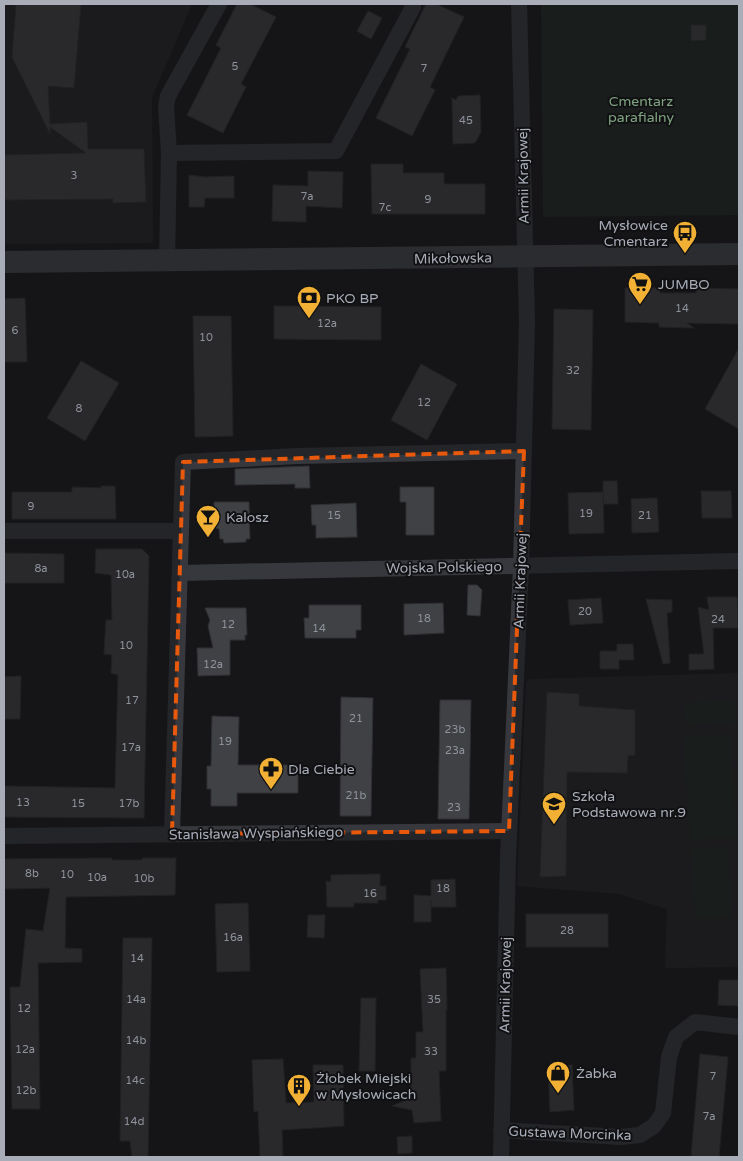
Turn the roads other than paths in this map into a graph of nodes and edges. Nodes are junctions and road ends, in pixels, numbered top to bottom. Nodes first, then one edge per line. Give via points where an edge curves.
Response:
1 (219, 4) edge
2 (519, 4) edge
3 (413, 7) dead end
4 (169, 152) junction
5 (739, 254) edge
6 (526, 256) junction
7 (167, 261) junction
8 (4, 262) edge
9 (524, 451) junction
10 (4, 531) edge
11 (181, 531) junction
12 (739, 561) edge
13 (521, 566) junction
14 (180, 573) junction
15 (509, 831) junction
16 (172, 834) junction
17 (4, 836) edge
18 (739, 1027) edge
19 (502, 1130) junction
20 (501, 1157) edge

1 - 4 street via 168,96
2 - 6 street, Armii Krajowej
3 - 4 street via 336,150
4 - 7 street
5 - 6 street, Mikołowska
6 - 7 street, Mikołowska
6 - 9 street, Armii Krajowej
7 - 8 street, Mikołowska
9 - 11 street via 183,462
9 - 13 street, Armii Krajowej
10 - 11 street
11 - 14 street
12 - 13 street, Wojska Polskiego
13 - 14 street, Wojska Polskiego
13 - 15 street, Armii Krajowej
14 - 16 street
15 - 16 street, Stanisława Wyspiańskiego
15 - 19 street, Armii Krajowej
16 - 17 street, Stanisława Wyspiańskiego
18 - 19 street, Gustawa Morcinka via 696,1022 676,1037 669,1057 664,1112 654,1126 640,1135 621,1137
19 - 20 street, Armii Krajowej

